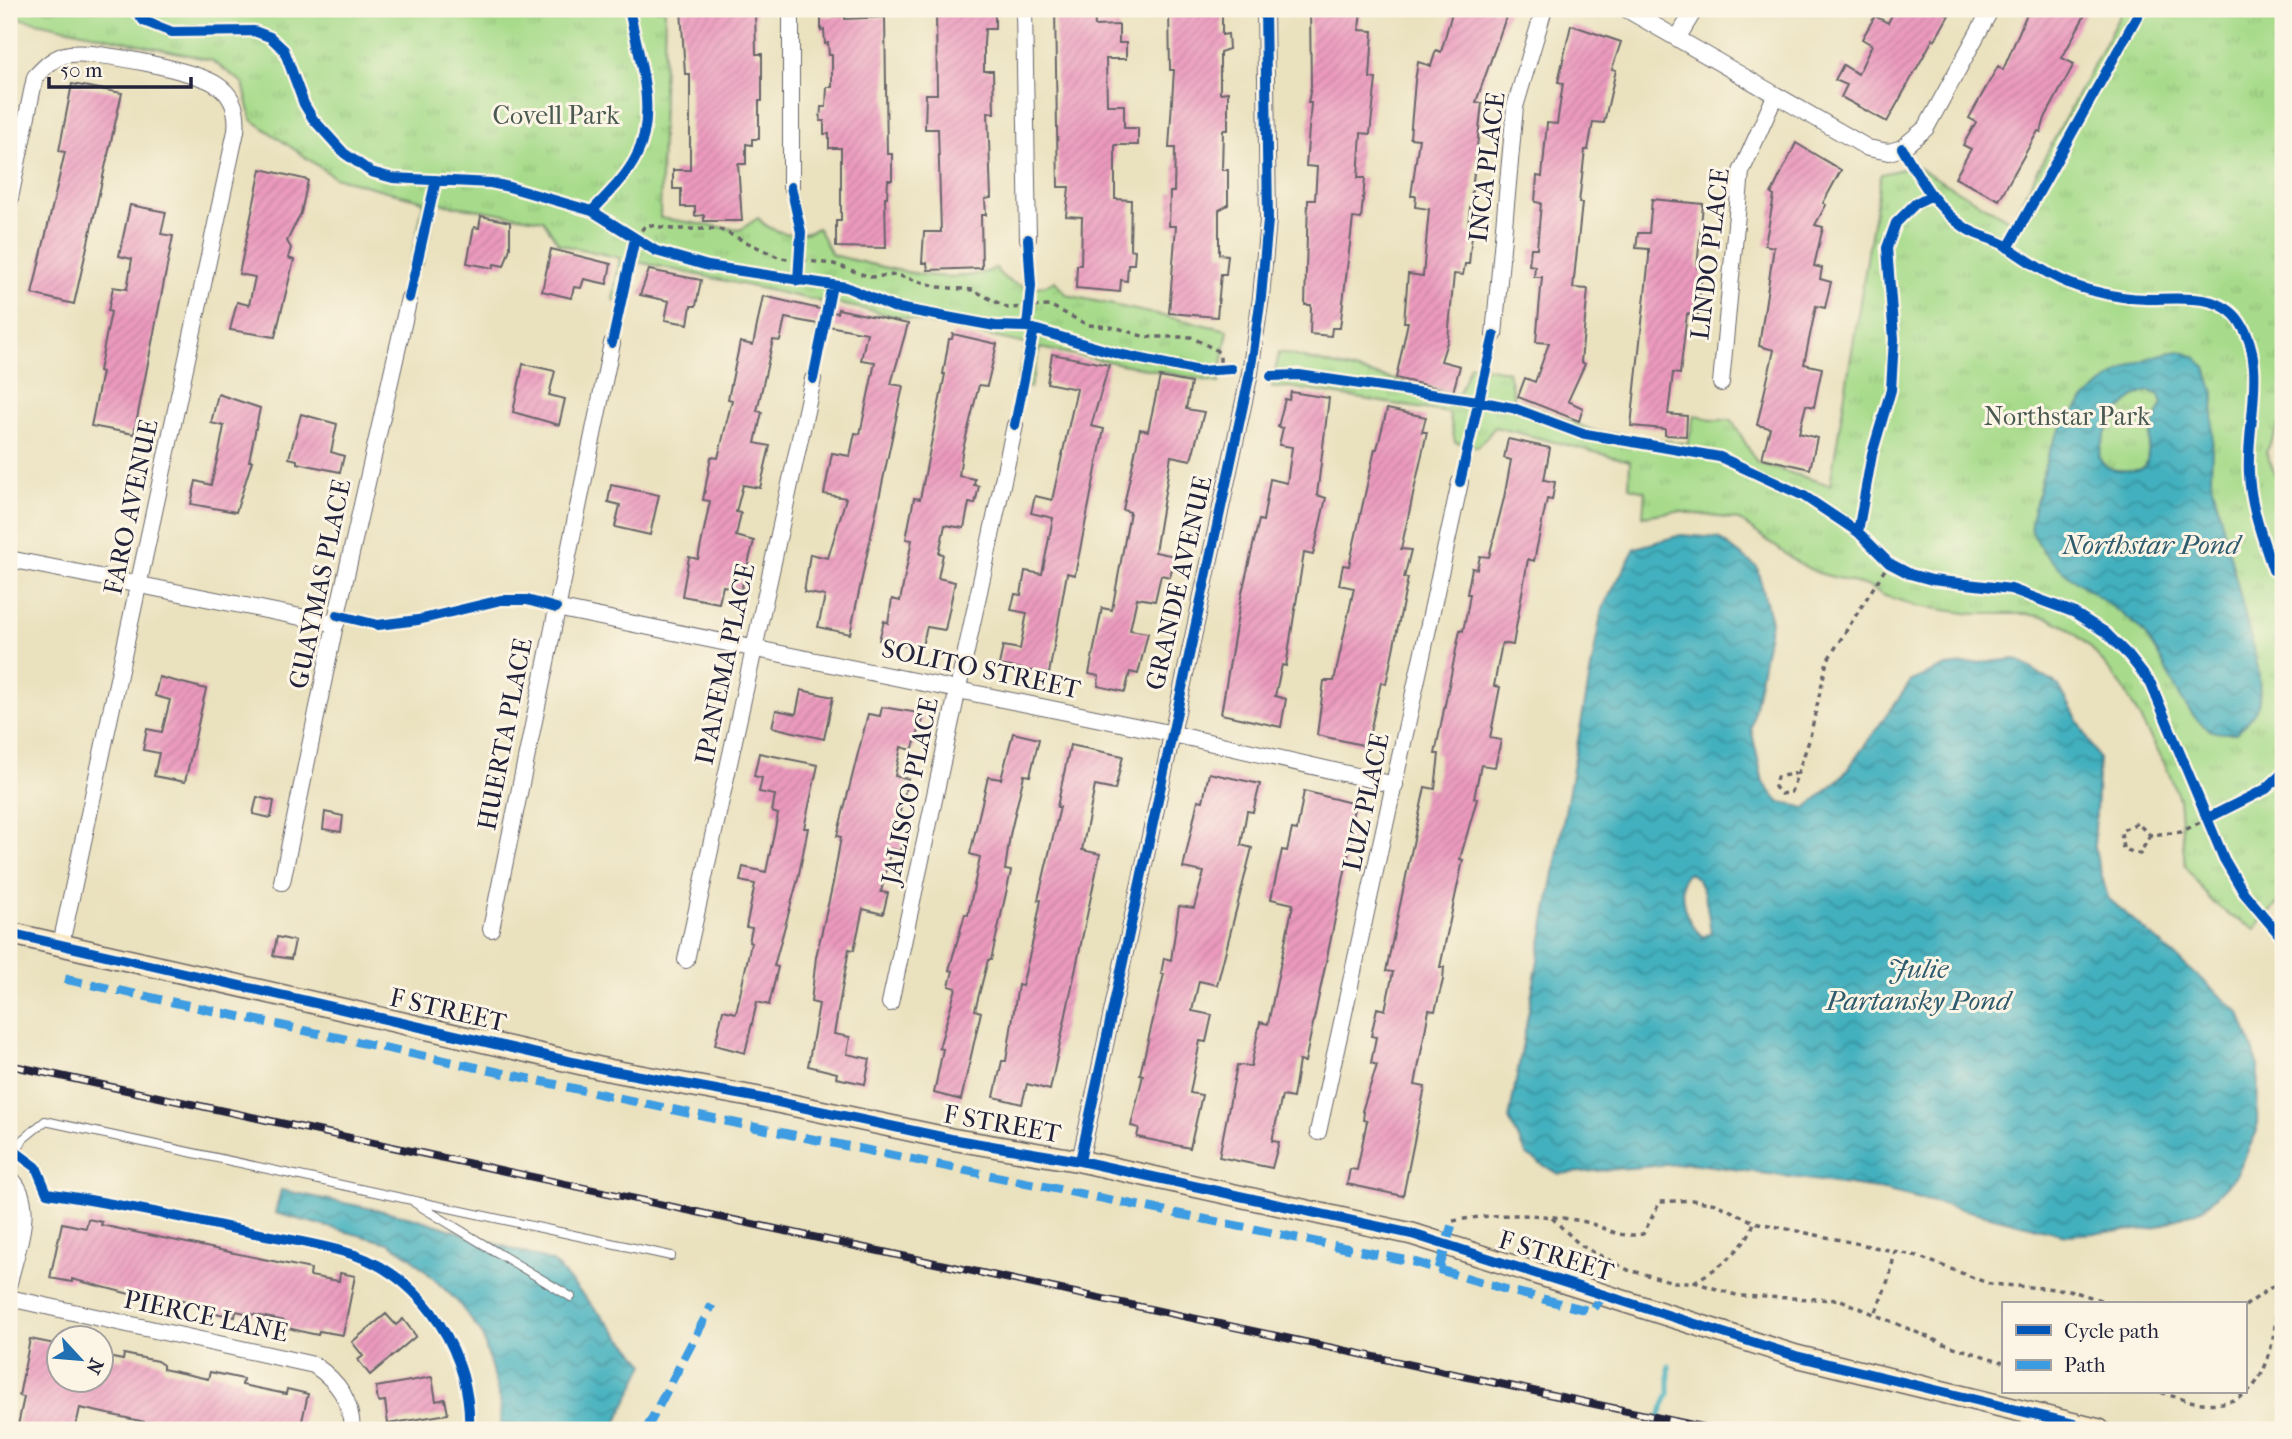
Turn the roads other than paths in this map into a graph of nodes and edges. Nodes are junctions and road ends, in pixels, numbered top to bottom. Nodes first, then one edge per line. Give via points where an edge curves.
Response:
1 (791, 9) edge
2 (1024, 9) edge
3 (1265, 9) edge
4 (1544, 9) edge
5 (1626, 9) edge
6 (1695, 9) edge
7 (1992, 9) edge
8 (1678, 37) junction
9 (1775, 96) junction
10 (790, 187) dead end
11 (9, 203) edge
12 (1028, 239) dead end
13 (409, 298) dead end
14 (1494, 335) dead end
15 (611, 343) dead end
16 (813, 379) dead end
17 (1721, 383) dead end
18 (1015, 425) dead end
19 (1460, 481) dead end
20 (9, 559) edge
21 (139, 587) junction
22 (556, 608) junction
23 (336, 624) junction
24 (754, 646) junction
25 (956, 689) junction
26 (1170, 733) junction
27 (1395, 785) junction
28 (282, 882) dead end
29 (491, 929) dead end
30 (9, 933) edge
31 (61, 944) junction
32 (686, 960) dead end
33 (890, 1003) dead end
34 (1318, 1132) dead end
35 (17, 1151) dead end
36 (1080, 1161) junction
37 (9, 1177) edge
38 (408, 1199) junction
39 (671, 1256) dead end
40 (9, 1283) edge
41 (571, 1297) dead end
42 (9, 1298) edge
43 (352, 1430) edge
44 (2099, 1430) edge

1 - 10 street
2 - 12 street
3 - 26 street, GRANDE AVENUE via 1268,219 1261,297 1250,373
4 - 14 street, INCA PLACE via 1515,107
5 - 8 street
6 - 8 street
7 - 9 street via 1926,128 1902,148 1889,152 1868,148
8 - 9 street
9 - 17 street, LINDO PLACE via 1741,172
11 - 21 street, FARO AVENUE via 35,77 49,62 69,54 94,54 201,76 219,86 234,104 236,131
13 - 23 street, GUAYMAS PLACE
15 - 22 street, HUERTA PLACE
16 - 24 street, IPANEMA PLACE
18 - 25 street, JALISCO PLACE
19 - 27 street, LUZ PLACE
20 - 21 street
21 - 23 street
21 - 31 street, FARO AVENUE
22 - 24 street, SOLITO STREET
22 - 29 street, HUERTA PLACE
23 - 28 street, GUAYMAS PLACE
24 - 25 street, SOLITO STREET
24 - 32 street, IPANEMA PLACE
25 - 26 street, SOLITO STREET
25 - 33 street, JALISCO PLACE
26 - 27 street, SOLITO STREET
26 - 36 street, GRANDE AVENUE
27 - 34 street, LUZ PLACE
30 - 31 street, F STREET
31 - 36 street, F STREET via 608,1070
35 - 38 lane via 23,1139 45,1121
36 - 44 street, F STREET via 1412,1234 1796,1356
37 - 40 street via 24,1202
38 - 39 lane
38 - 41 lane
42 - 43 street, PIERCE LANE via 314,1366 346,1396

